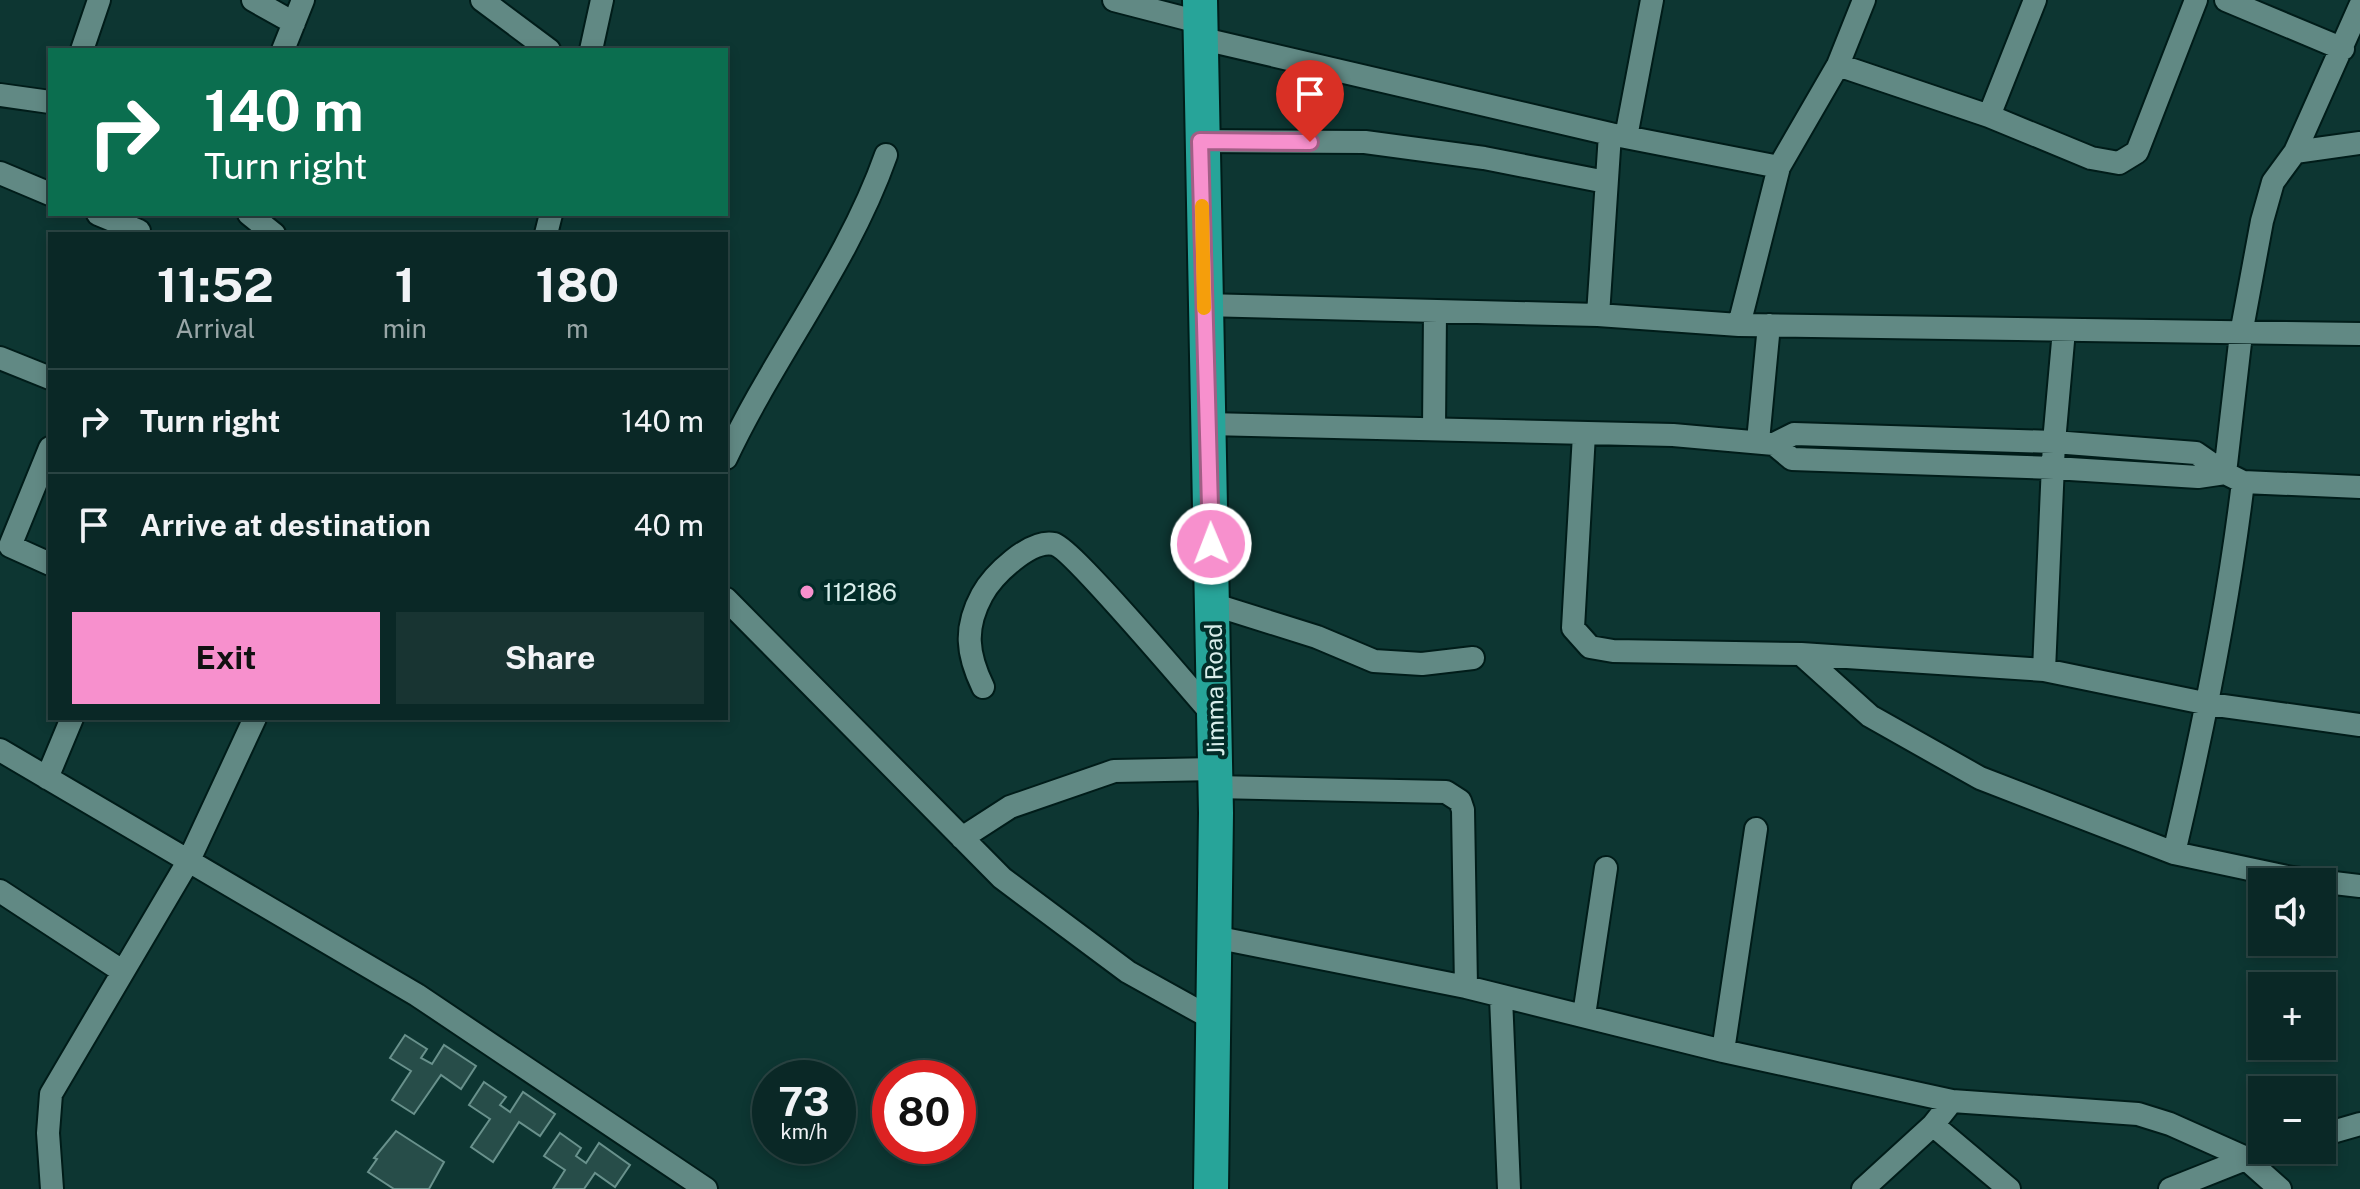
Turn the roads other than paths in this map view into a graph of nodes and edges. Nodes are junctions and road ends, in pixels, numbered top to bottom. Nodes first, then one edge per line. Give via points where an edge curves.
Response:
1 (99, 0) edge
2 (253, 0) edge
3 (303, 0) edge
4 (482, 0) edge
5 (602, 0) edge
6 (1114, 0) edge
7 (1652, 0) edge
8 (1864, 0) edge
9 (2035, 0) edge
10 (2196, 0) edge
11 (2226, 0) edge
12 (2360, 6) edge
13 (1199, 20) edge
14 (294, 23) junction
15 (83, 48) edge
16 (284, 48) edge
17 (546, 48) edge
18 (591, 48) edge
19 (2343, 49) junction
20 (1838, 65) junction
21 (0, 95) edge
22 (48, 102) edge
23 (1989, 116) junction
24 (1618, 136) junction
25 (1200, 141) junction
26 (2360, 143) edge
27 (2295, 152) junction
28 (886, 155) dead end
29 (1779, 167) junction
30 (0, 173) edge
31 (1606, 182) junction
32 (48, 193) edge
33 (103, 216) edge
34 (252, 216) edge
35 (139, 232) edge
36 (272, 232) edge
37 (1203, 305) junction
38 (1435, 312) junction
39 (1598, 315) junction
40 (1739, 325) junction
41 (1769, 325) junction
42 (2064, 330) junction
43 (2241, 334) junction
44 (2360, 334) edge
45 (0, 358) edge
46 (48, 377) edge
47 (1209, 424) junction
48 (1434, 429) junction
49 (1584, 434) junction
50 (1766, 442) junction
51 (2054, 442) junction
52 (48, 452) edge
53 (728, 454) edge
54 (2054, 468) junction
55 (2234, 478) junction
56 (2360, 487) edge
57 (5, 544) edge
58 (48, 563) edge
59 (728, 601) edge
60 (1212, 604) junction
61 (1801, 654) junction
62 (1473, 658) dead end
63 (2044, 670) junction
64 (983, 687) dead end
65 (2209, 704) junction
66 (1213, 715) junction
67 (71, 720) edge
68 (254, 720) edge
69 (2360, 725) edge
70 (0, 750) edge
71 (47, 778) junction
72 (1215, 778) junction
73 (1756, 829) dead end
74 (962, 838) junction
75 (2174, 853) junction
76 (189, 860) junction
77 (1606, 868) dead end
78 (2360, 886) edge
79 (0, 891) edge
80 (1214, 937) junction
81 (122, 971) junction
82 (1466, 987) junction
83 (1501, 997) junction
84 (1584, 1015) junction
85 (1211, 1018) junction
86 (1723, 1051) junction
87 (1952, 1101) junction
88 (2360, 1124) edge
89 (1933, 1125) junction
90 (2336, 1131) edge
91 (2248, 1156) edge
92 (2244, 1157) junction
93 (52, 1189) edge
94 (706, 1189) edge
95 (1211, 1189) edge
96 (1509, 1189) edge
97 (1863, 1189) edge
98 (2009, 1189) edge
99 (2170, 1189) edge
100 (2280, 1189) edge

1 - 15 street
2 - 14 street
3 - 14 street
4 - 17 street
5 - 18 street
6 - 13 street
7 - 24 street
8 - 20 street
9 - 23 street
10 - 23 street via 2137,152 2119,163 2091,158
11 - 19 street
12 - 19 street
13 - 24 street
13 - 25 highway, Jimma Road
14 - 16 street
19 - 27 street
20 - 23 street
20 - 29 street
21 - 22 street
24 - 29 street
24 - 31 street
25 - 31 street via 1365,142
25 - 37 highway, Jimma Road
26 - 27 street
27 - 43 street via 2273,182
28 - 53 street via 868,206 756,395
29 - 40 street
30 - 32 street
31 - 39 street
33 - 35 street
34 - 36 street
37 - 38 street
37 - 47 highway, Jimma Road
38 - 39 street
38 - 48 street
39 - 40 street
40 - 41 street
41 - 42 street
41 - 50 street
42 - 43 street
42 - 51 street
43 - 44 street
43 - 55 street
45 - 46 street
47 - 48 street
47 - 60 highway, Jimma Road
48 - 49 street
49 - 50 street
49 - 61 street via 1573,628 1580,641 1613,651
50 - 51 street via 1794,434
50 - 54 street via 1792,459
51 - 54 street
51 - 55 street via 2196,453
52 - 57 street
54 - 55 street
54 - 63 street
55 - 56 street
55 - 65 street via 2230,590
57 - 58 street
59 - 74 street
60 - 62 street via 1374,661 1422,664
60 - 66 highway, Jimma Road
61 - 63 street
61 - 75 street via 1870,716 1980,778
63 - 65 street
64 - 66 street via 967,644 972,613 997,571 1051,544 1089,576
65 - 69 street
65 - 75 street
66 - 72 highway, Jimma Road
67 - 71 street
68 - 76 street
70 - 71 street
71 - 76 street
72 - 74 street via 1114,771 1010,807
72 - 80 highway, Jimma Road
72 - 82 street via 1455,796 1463,810
73 - 86 street
74 - 85 street via 1002,878 1128,972
75 - 78 street via 2292,878
76 - 81 street
76 - 94 street via 417,995
77 - 84 street
79 - 81 street
80 - 82 street
80 - 85 highway, Jimma Road
81 - 93 street via 51,1094
82 - 83 street
83 - 84 street
83 - 96 street
84 - 86 street
85 - 95 highway, Jimma Road
86 - 87 street
87 - 89 street
87 - 92 street via 2138,1114
88 - 90 street
89 - 97 street
89 - 98 street
91 - 92 street
92 - 99 street
92 - 100 street

